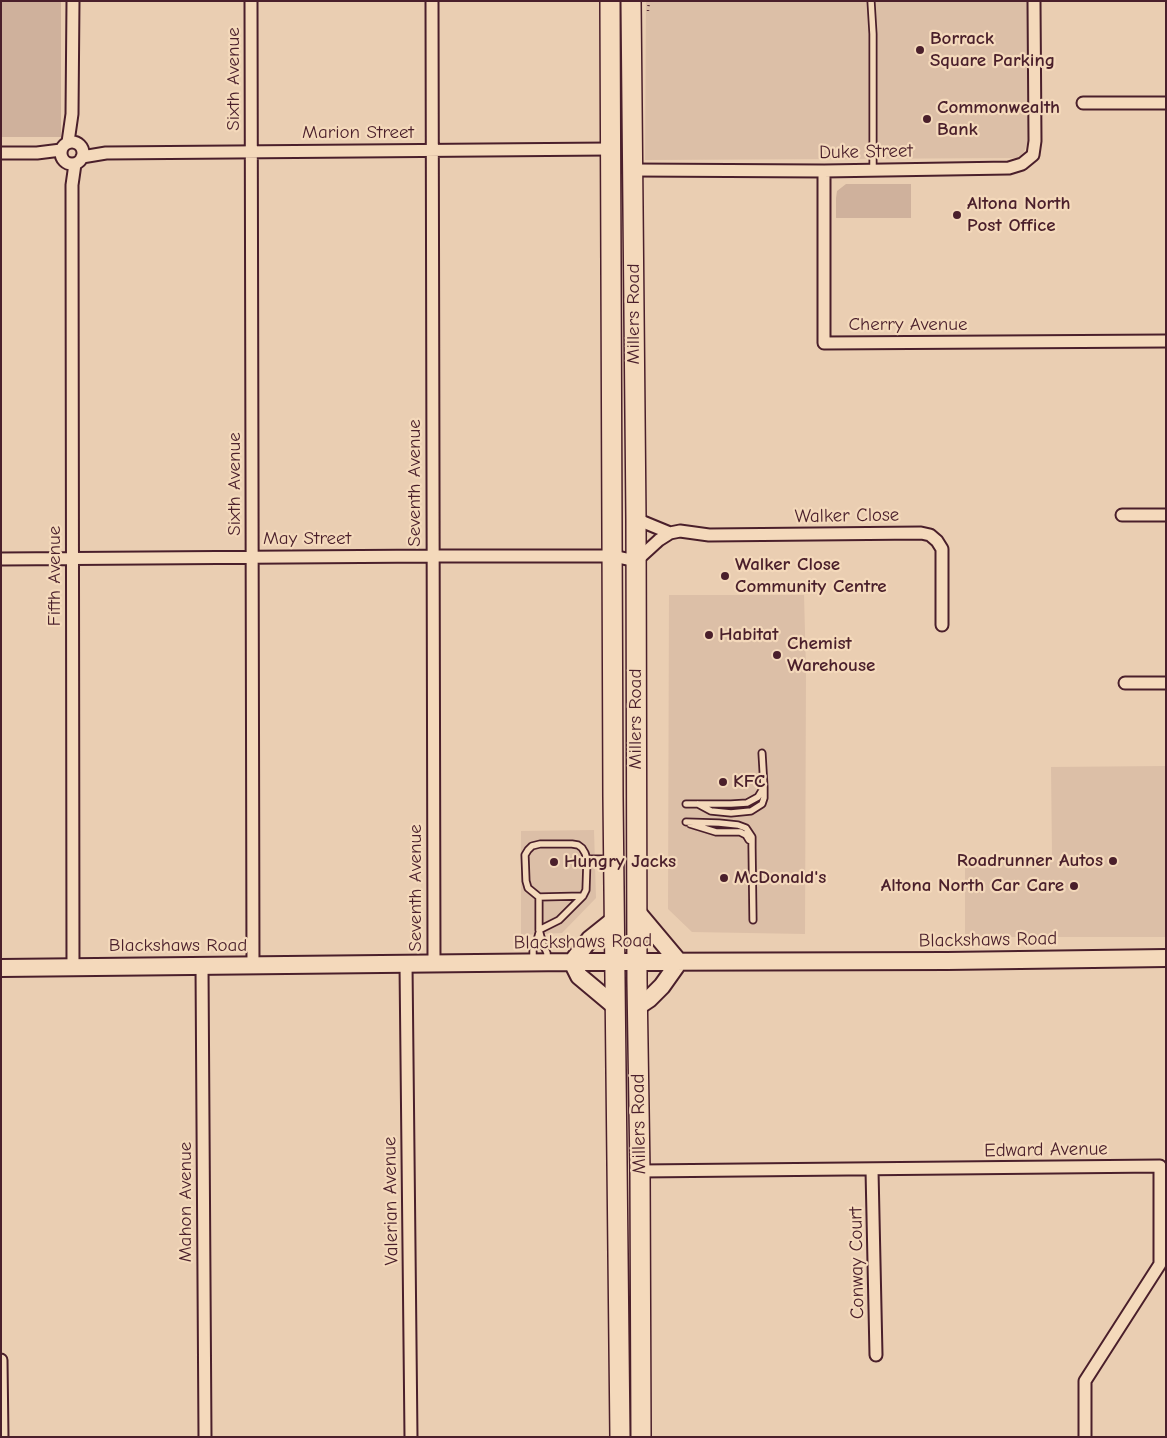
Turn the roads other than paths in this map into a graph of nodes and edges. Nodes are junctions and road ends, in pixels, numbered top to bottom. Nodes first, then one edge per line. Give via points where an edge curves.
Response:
1 (73, 1) edge
2 (251, 1) edge
3 (432, 1) edge
4 (610, 1) edge
5 (631, 1) edge
6 (871, 1) edge
7 (1034, 1) edge
8 (1083, 103) dead end
9 (1166, 103) edge
10 (610, 149) junction
11 (432, 150) junction
12 (252, 151) junction
13 (1, 153) edge
14 (72, 153) junction
15 (632, 170) junction
16 (824, 170) junction
17 (873, 170) junction
18 (1166, 341) edge
19 (1122, 515) dead end
20 (1166, 515) edge
21 (636, 519) junction
22 (670, 533) junction
23 (636, 554) junction
24 (433, 556) junction
25 (613, 556) junction
26 (253, 557) junction
27 (1, 559) edge
28 (73, 559) junction
29 (942, 625) dead end
30 (1125, 683) dead end
31 (1166, 683) edge
32 (762, 753) dead end
33 (764, 787) junction
34 (686, 804) dead end
35 (698, 804) junction
36 (752, 846) junction
37 (587, 859) junction
38 (614, 859) junction
39 (583, 896) junction
40 (539, 897) junction
41 (637, 912) junction
42 (615, 919) junction
43 (753, 920) dead end
44 (540, 930) junction
45 (1166, 958) edge
46 (540, 962) junction
47 (572, 962) junction
48 (616, 962) junction
49 (637, 962) junction
50 (679, 962) junction
51 (406, 964) junction
52 (434, 964) junction
53 (202, 966) junction
54 (253, 966) junction
55 (73, 967) junction
56 (1, 968) edge
57 (616, 1007) junction
58 (637, 1007) junction
59 (872, 1170) junction
60 (640, 1171) junction
61 (876, 1355) dead end
62 (1, 1360) edge
63 (2, 1437) edge
64 (206, 1437) edge
65 (411, 1437) edge
66 (620, 1437) edge
67 (641, 1437) edge
68 (1085, 1437) edge

1 - 14 street, Fifth Avenue
2 - 12 street, Sixth Avenue
3 - 11 street, Seventh Avenue
4 - 10 main road, Millers Road
5 - 15 main road, Millers Road
6 - 17 lane
7 - 17 street, Duke Street via 1033,155 1022,164 1009,168
8 - 9 street
10 - 11 street, Marion Street
10 - 25 main road, Millers Road
11 - 12 street, Marion Street
11 - 24 street, Seventh Avenue
12 - 14 street, Marion Street
12 - 26 street, Sixth Avenue
13 - 14 street, Marion Street
14 - 28 street, Fifth Avenue
15 - 16 street, Duke Street
15 - 21 main road, Millers Road
16 - 17 street, Duke Street
16 - 18 street, Cherry Avenue via 824,343
19 - 20 street
21 - 22 street, Walker Close
21 - 23 main road, Millers Road
22 - 23 street
22 - 29 street, Walker Close via 930,535 942,549
23 - 25 street, May Street
23 - 41 main road, Millers Road
24 - 25 street, May Street
24 - 26 street, May Street
24 - 52 street, Seventh Avenue
25 - 38 main road, Millers Road
26 - 28 street, May Street
26 - 54 street, Sixth Avenue
27 - 28 street, May Street
28 - 55 street, Fifth Avenue
30 - 31 street
32 - 33 lane
33 - 35 lane via 758,797 747,803
33 - 35 lane via 762,804 752,811 711,811
34 - 35 lane
36 - 36 lane via 752,837 746,828 738,825 686,822 716,832 740,832 746,835
36 - 43 lane
37 - 38 lane
37 - 39 lane
37 - 40 lane via 578,845 532,846 526,855 526,881 528,888
38 - 42 main road, Millers Road
39 - 40 lane
39 - 44 lane via 559,920
40 - 44 lane
41 - 49 main road, Millers Road
41 - 50 main road
42 - 47 main road via 590,940
42 - 48 main road, Millers Road
44 - 46 lane via 533,950
44 - 46 lane via 547,953
45 - 50 main road, Blackshaws Road
46 - 47 main road, Blackshaws Road
46 - 52 main road, Blackshaws Road
47 - 48 main road, Blackshaws Road
47 - 57 main road via 579,976
48 - 49 main road, Blackshaws Road
48 - 57 main road, Millers Road
49 - 50 main road, Blackshaws Road
49 - 58 main road, Millers Road
50 - 58 main road via 662,986
51 - 52 main road, Blackshaws Road
51 - 54 main road, Blackshaws Road
51 - 65 street, Valerian Avenue
53 - 54 main road, Blackshaws Road
53 - 55 main road, Blackshaws Road
53 - 64 street, Mahon Avenue
55 - 56 main road, Blackshaws Road
57 - 66 main road, Millers Road
58 - 60 main road, Millers Road
59 - 60 street, Edward Avenue
59 - 61 street, Conway Court
59 - 68 street, Edward Avenue via 1160,1166 1160,1264 1085,1381
60 - 67 main road, Millers Road
62 - 63 street

